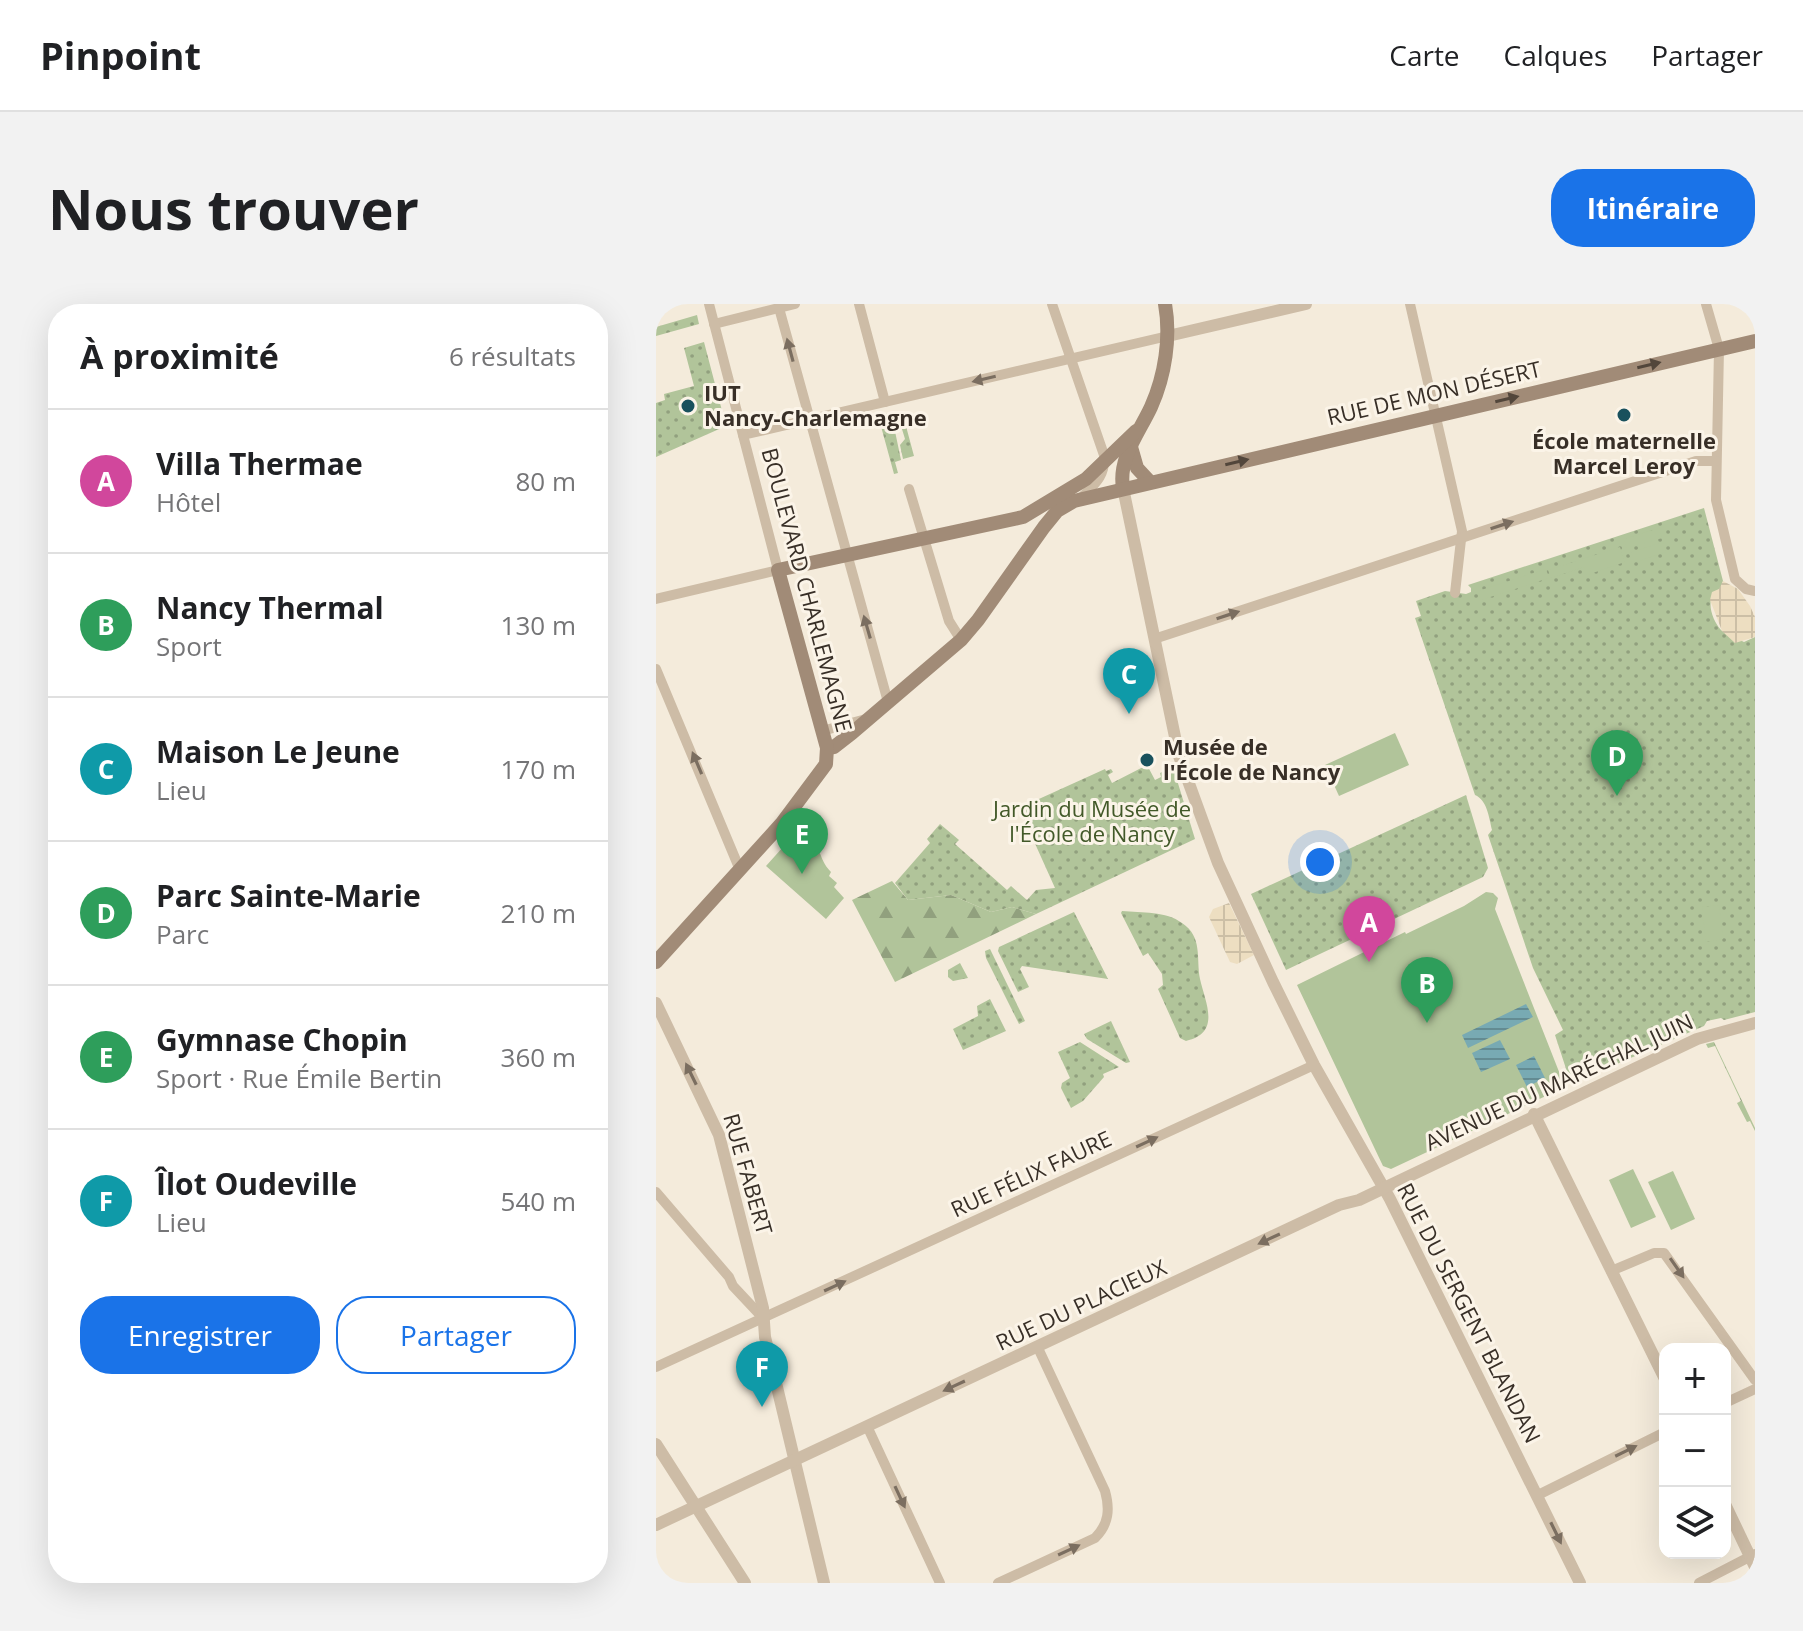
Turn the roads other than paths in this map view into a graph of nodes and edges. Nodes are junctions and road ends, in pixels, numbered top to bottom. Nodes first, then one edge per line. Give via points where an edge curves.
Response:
1 (709, 304) edge
2 (795, 304) edge
3 (859, 304) edge
4 (1052, 304) edge
5 (1165, 304) edge
6 (1306, 304) edge
7 (1410, 304) edge
8 (1706, 304) edge
9 (779, 308) junction
10 (714, 324) junction
11 (1168, 336) junction
12 (1755, 341) edge
13 (1719, 349) junction
14 (1072, 359) junction
15 (885, 402) junction
16 (1436, 416) junction
17 (809, 419) junction
18 (1136, 431) junction
19 (743, 435) junction
20 (1131, 447) junction
21 (1104, 460) junction
22 (1716, 461) junction
23 (1150, 482) junction
24 (1123, 488) junction
25 (909, 489) dead end
26 (1082, 497) junction
27 (1023, 517) junction
28 (924, 538) junction
29 (1462, 538) junction
30 (1034, 539) junction
31 (847, 556) junction
32 (778, 570) junction
33 (1755, 591) edge
34 (1455, 593) dead end
35 (656, 599) edge
36 (1154, 639) junction
37 (961, 640) junction
38 (656, 669) edge
39 (888, 702) junction
40 (867, 719) junction
41 (822, 731) junction
42 (827, 748) junction
43 (740, 870) junction
44 (656, 962) edge
45 (656, 1003) edge
46 (1755, 1023) edge
47 (1314, 1065) junction
48 (1534, 1114) junction
49 (1383, 1187) junction
50 (656, 1192) edge
51 (1611, 1271) junction
52 (729, 1277) junction
53 (756, 1281) junction
54 (764, 1319) junction
55 (1038, 1348) junction
56 (656, 1367) edge
57 (1659, 1367) edge
58 (1755, 1380) edge
59 (1755, 1389) edge
60 (1731, 1400) edge
61 (867, 1426) junction
62 (1659, 1435) edge
63 (656, 1444) edge
64 (795, 1460) junction
65 (1538, 1495) junction
66 (697, 1506) junction
67 (1731, 1515) edge
68 (656, 1525) edge
69 (1754, 1559) edge
70 (745, 1583) edge
71 (824, 1583) edge
72 (940, 1583) edge
73 (998, 1583) edge
74 (1580, 1583) edge
75 (1699, 1583) edge

1 - 10 street, BOULEVARD CHARLEMAGNE
2 - 9 street
3 - 15 street
4 - 14 street
5 - 11 main road
6 - 11 street
7 - 16 street
8 - 13 street
9 - 10 street
17 -> 9 street
10 - 19 street, BOULEVARD CHARLEMAGNE
11 - 14 street
11 - 18 main road via 1155,397
12 - 13 main road, RUE DE MON DÉSERT
16 -> 13 main road, RUE DE MON DÉSERT
13 - 22 street
14 -> 15 street
14 - 21 street
15 - 17 street
23 -> 16 main road, RUE DE MON DÉSERT
16 - 29 street
17 - 19 street
17 - 31 street
18 - 20 main road
18 - 21 main road
19 - 32 street, BOULEVARD CHARLEMAGNE
20 - 23 main road via 1137,468
20 - 24 main road
21 - 26 street via 1102,476
21 - 27 main road via 1080,483
29 -> 22 street via 1696,461
22 - 33 street via 1716,500 1735,579
23 - 24 main road, RUE DE MON DÉSERT
24 - 26 main road, RUE DE MON DÉSERT
24 - 36 street
25 - 28 street
26 - 30 main road, RUE DE MON DÉSERT via 1057,511
27 - 28 main road
27 - 30 street
28 - 31 main road
28 - 37 street via 949,621
29 - 34 street
36 -> 29 street
30 - 37 main road
31 - 32 main road
39 -> 31 street
32 - 35 street
32 - 41 main road, BOULEVARD CHARLEMAGNE
36 - 47 street, RUE DU SERGENT BLANDAN via 1179,756 1197,809 1250,936
37 - 39 main road
43 -> 38 street
39 - 40 main road
40 - 41 street
40 - 42 main road
41 - 42 main road, BOULEVARD CHARLEMAGNE
42 - 43 main road via 826,764
43 - 44 main road
53 -> 45 street, RUE FABERT via 719,1135
46 - 48 street, AVENUE DU MARÉCHAL JUIN via 1704,1036
47 - 49 street, RUE DU SERGENT BLANDAN
54 -> 47 street, RUE FÉLIX FAURE
48 - 49 street, AVENUE DU MARÉCHAL JUIN
48 - 51 street
49 -> 55 street, RUE DU PLACIEUX
49 - 65 street, RUE DU SERGENT BLANDAN
50 - 52 street
51 - 57 street
51 -> 58 street via 1664,1253
52 - 53 street via 740,1284
52 - 54 street
53 - 54 street, RUE FABERT
54 - 56 street, RUE FÉLIX FAURE
54 - 64 street, RUE FABERT
55 -> 61 street, RUE DU PLACIEUX
73 -> 55 street via 1095,1538 1108,1518 1105,1491
59 - 60 street
61 - 64 street, RUE DU PLACIEUX
61 -> 72 street
65 -> 62 street
63 - 66 street
64 - 66 street, RUE DU PLACIEUX
64 - 71 street, RUE FABERT
65 -> 74 street, RUE DU SERGENT BLANDAN
66 - 68 street, RUE DU PLACIEUX
66 - 70 street
67 - 69 street
69 - 75 street

